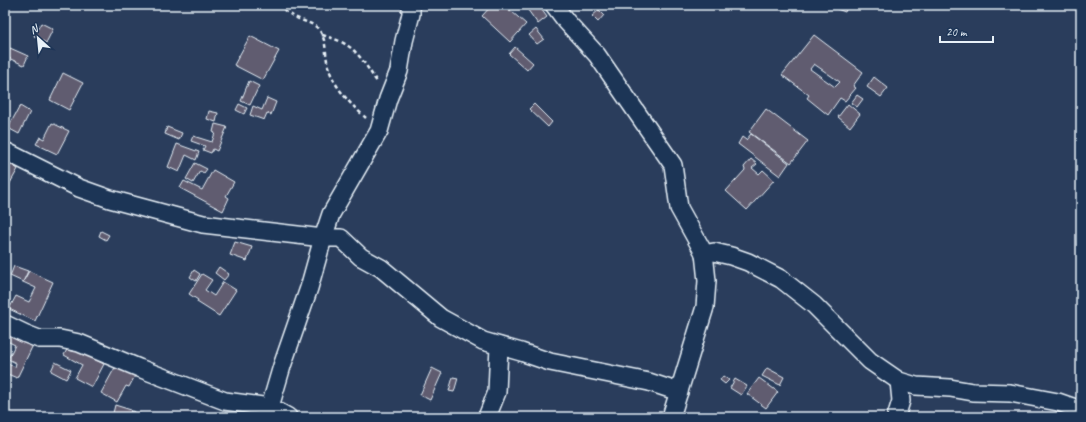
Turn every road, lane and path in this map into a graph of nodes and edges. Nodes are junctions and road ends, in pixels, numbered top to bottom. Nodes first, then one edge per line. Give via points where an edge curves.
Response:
1 (279, 5) edge
2 (411, 5) edge
3 (554, 5) edge
4 (322, 35) junction
5 (388, 99) junction
6 (379, 131) junction
7 (5, 151) edge
8 (323, 238) junction
9 (704, 254) junction
10 (5, 324) edge
11 (499, 346) junction
12 (899, 381) junction
13 (679, 392) junction
14 (1081, 410) edge
15 (269, 412) edge
16 (288, 417) edge
17 (487, 417) edge
18 (671, 417) edge
19 (896, 417) edge

1 - 4 path via 298,19 314,24
2 - 5 street via 399,71
3 - 9 street via 597,55 673,165 680,208
4 - 5 path via 350,46
4 - 6 path via 327,50 328,67 333,78 347,100
5 - 6 street
6 - 8 street via 331,214
7 - 8 street via 79,188 110,199 203,224
8 - 11 street via 341,238 361,257 381,268 441,318 483,342
8 - 15 street
9 - 12 street via 714,252 731,256 781,279 814,305 870,361
9 - 13 street via 707,281 705,307
10 - 15 street via 39,338 79,343 225,401
11 - 13 street via 550,362 649,382
11 - 17 street via 497,392
12 - 14 street via 916,386 1010,393 1058,402
12 - 19 street via 901,401
13 - 18 street
15 - 16 street

